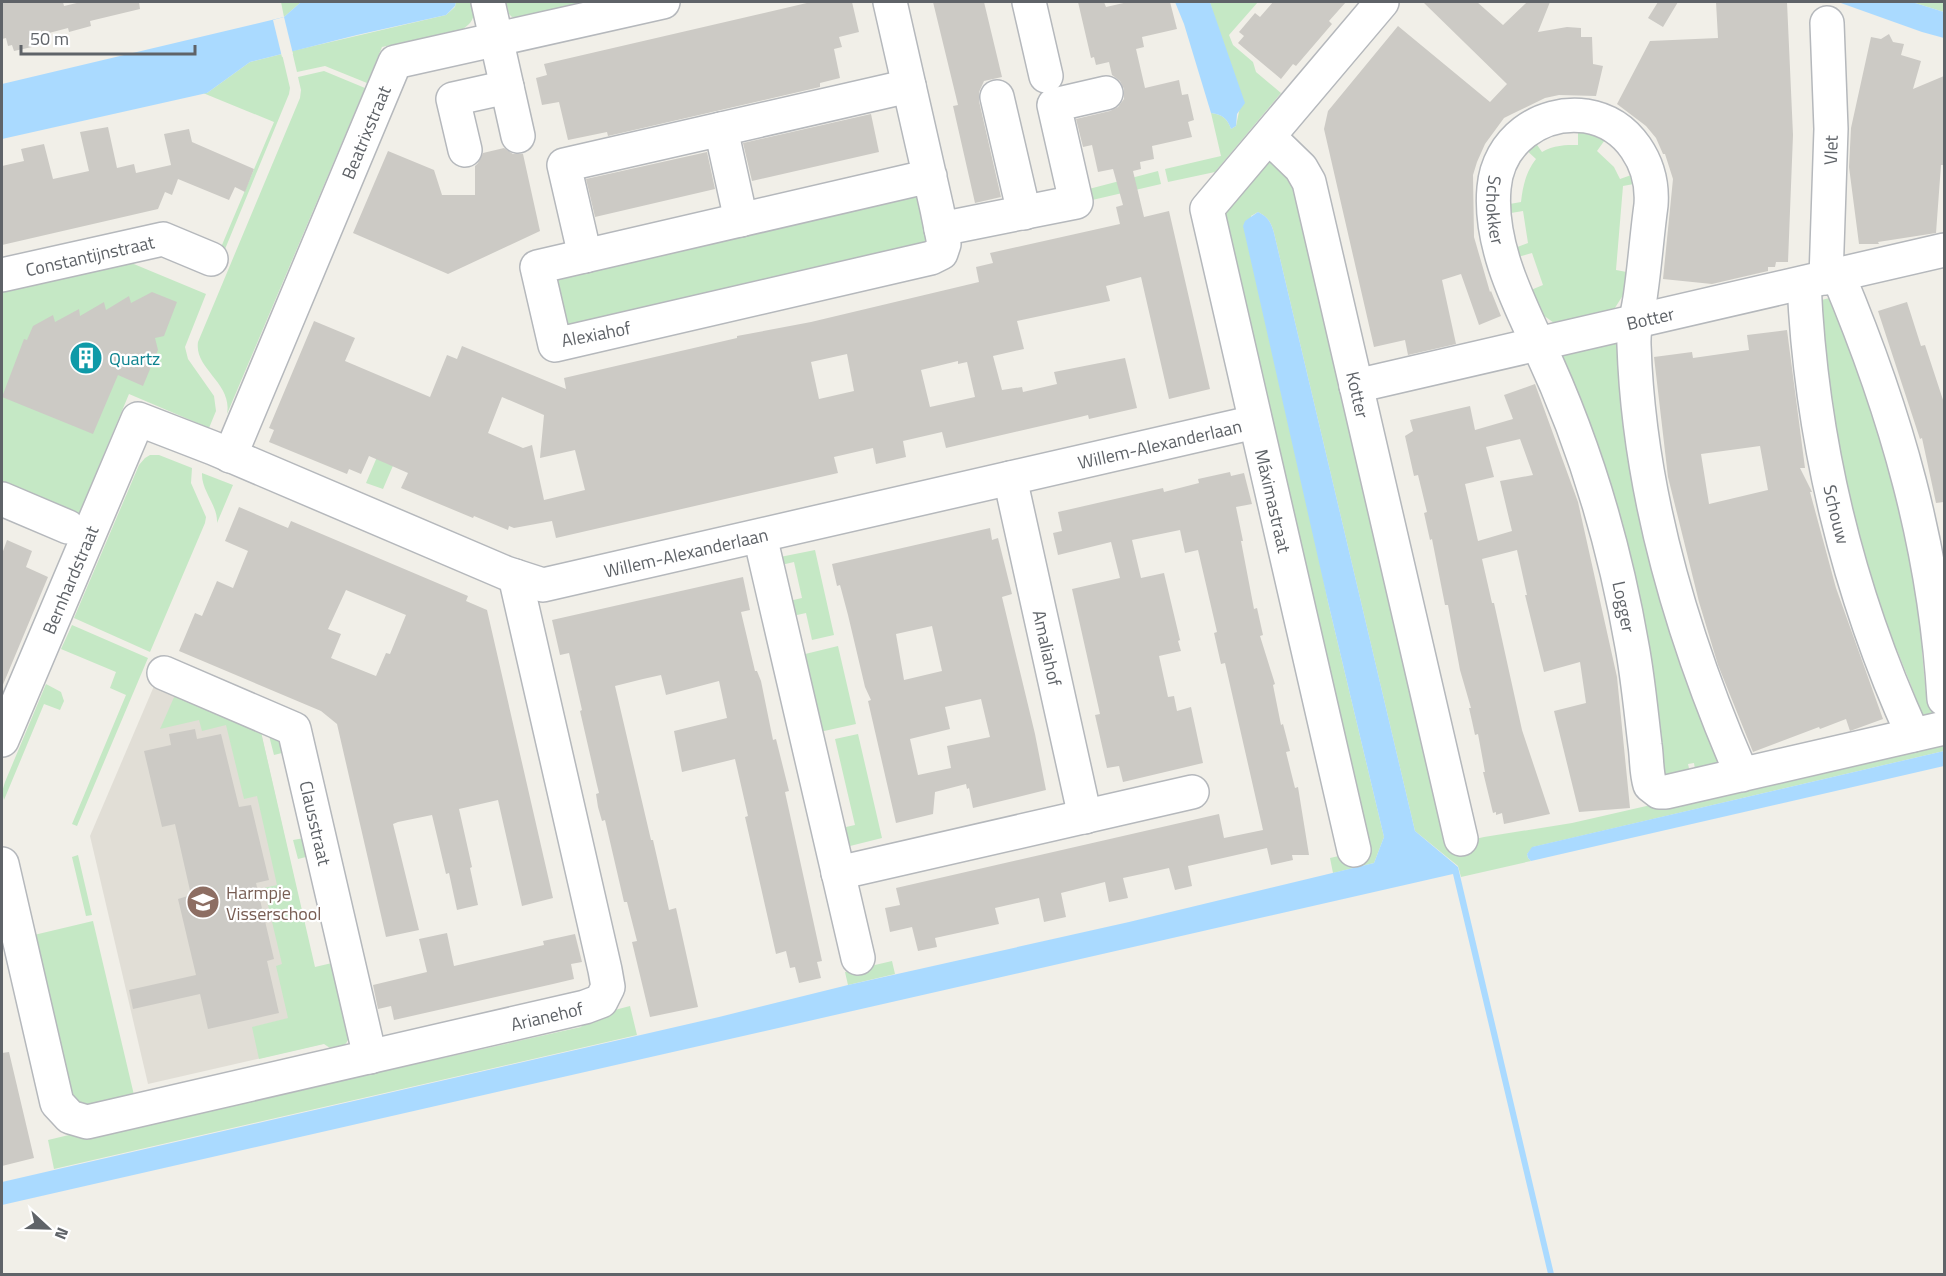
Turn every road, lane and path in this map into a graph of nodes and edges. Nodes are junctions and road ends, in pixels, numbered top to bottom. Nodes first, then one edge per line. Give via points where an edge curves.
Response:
1 (488, 2) edge
2 (663, 2) edge
3 (890, 2) edge
4 (1029, 2) edge
5 (1382, 2) edge
6 (1827, 24) dead end
7 (496, 39) junction
8 (1046, 76) dead end
9 (909, 86) junction
10 (507, 87) junction
11 (1107, 93) dead end
12 (997, 98) dead end
13 (721, 129) junction
14 (518, 136) dead end
15 (1269, 137) junction
16 (465, 150) dead end
17 (930, 176) junction
18 (1024, 213) junction
19 (741, 220) junction
20 (941, 229) junction
21 (1944, 250) edge
22 (585, 256) junction
23 (211, 259) dead end
24 (2, 275) edge
25 (1823, 278) junction
26 (1637, 321) junction
27 (1538, 344) junction
28 (1356, 386) junction
29 (138, 419) joint
30 (1255, 422) junction
31 (230, 456) junction
32 (1010, 478) junction
33 (2, 499) edge
34 (68, 527) dead end
35 (760, 536) junction
36 (516, 576) junction
37 (164, 673) dead end
38 (1944, 699) edge
39 (1944, 728) edge
40 (1913, 735) junction
41 (2, 740) edge
42 (1742, 775) junction
43 (1192, 792) dead end
44 (1085, 817) junction
45 (1461, 839) dead end
46 (1354, 850) dead end
47 (2, 864) edge
48 (838, 873) junction
49 (858, 958) dead end
50 (370, 1057) junction

1 - 7 street
2 - 7 street, Beatrixstraat
3 - 9 street, Alexiahof
4 - 8 street
5 - 15 street
6 - 25 street, Vlet via 1831,146
7 - 10 street
7 - 31 street, Beatrixstraat via 394,62
9 - 13 street
9 - 17 street, Alexiahof
10 - 14 street
10 - 16 street via 453,99
11 - 18 street via 1054,105 1076,202
12 - 18 street
13 - 19 street
13 - 22 street via 564,165
15 - 28 street, Kotter via 1307,177
15 - 30 street, Máximastraat via 1207,209
17 - 19 street, Alexiahof
17 - 20 street, Alexiahof
18 - 20 street
19 - 22 street, Alexiahof
20 - 22 street, Alexiahof via 944,249 931,258 555,345 537,267
21 - 25 street, Botter
23 - 24 street, Constantijnstraat via 163,239
25 - 26 street, Botter
25 - 38 street via 1874,364 1908,473 1931,584
25 - 40 street, Schouw via 1810,365 1820,436 1850,565 1874,640
26 - 27 street, Botter
26 - 27 street, Schokker via 1652,196 1648,168 1630,140 1612,126 1578,115 1552,117 1530,127 1509,146 1494,186 1494,213 1504,262
26 - 42 street via 1634,343 1639,403 1660,534 1699,667
27 - 28 street, Botter
27 - 42 street, Logger via 1568,412 1617,573 1633,649 1650,785 1666,792
28 - 45 street, Kotter
29 - 31 street, Willem-Alexanderlaan
29 - 41 street, Bernhardstraat
30 - 32 street, Willem-Alexanderlaan
30 - 46 street, Máximastraat
31 - 36 street, Willem-Alexanderlaan
32 - 35 street, Willem-Alexanderlaan
32 - 44 street, Amaliahof
33 - 34 street
35 - 36 street, Willem-Alexanderlaan via 543,585
35 - 48 street
36 - 50 street, Arianehof via 608,987 601,1001 585,1007
37 - 50 street, Clausstraat via 294,729
39 - 40 street
40 - 42 street, Logger
43 - 44 street
44 - 48 street
47 - 50 street, Arianehof via 57,1103 70,1117 87,1122
48 - 49 street

